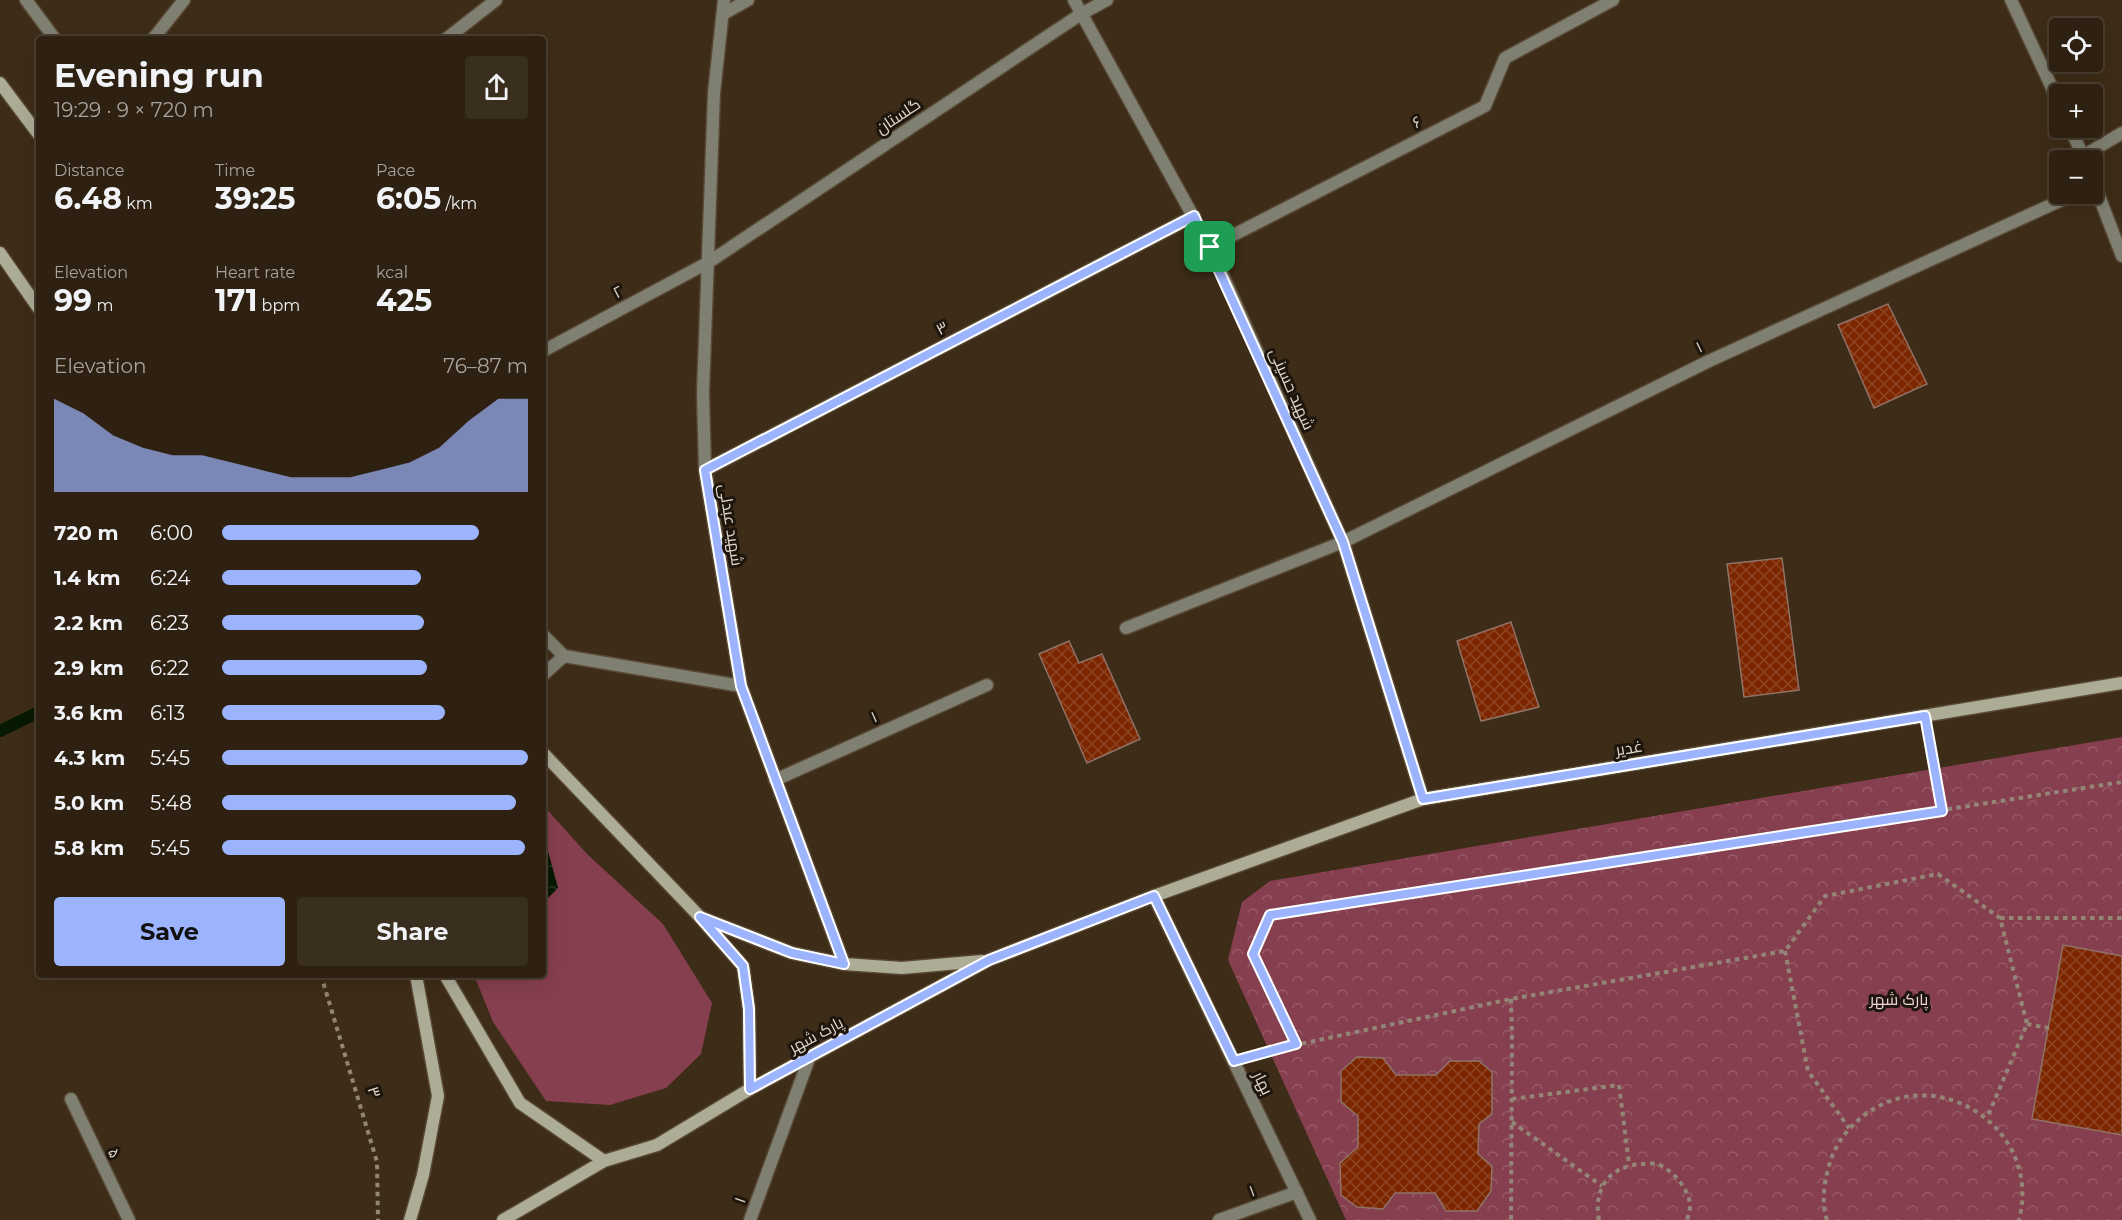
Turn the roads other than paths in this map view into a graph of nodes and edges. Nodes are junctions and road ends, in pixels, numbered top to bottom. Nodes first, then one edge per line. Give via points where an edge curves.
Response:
1 (26, 0) edge
2 (184, 0) edge
3 (496, 0) edge
4 (724, 0) edge
5 (748, 0) edge
6 (1074, 0) edge
7 (1107, 0) edge
8 (1613, 0) edge
9 (2010, 0) edge
10 (723, 14) junction
11 (1081, 14) junction
12 (54, 36) edge
13 (155, 36) edge
14 (450, 36) edge
15 (0, 84) edge
16 (2050, 84) edge
17 (36, 131) edge
18 (2122, 133) edge
19 (2096, 150) edge
20 (2053, 204) edge
21 (2102, 204) edge
22 (1194, 216) junction
23 (1210, 247) junction
24 (0, 253) edge
25 (2122, 256) edge
26 (709, 262) junction
27 (36, 305) edge
28 (546, 349) edge
29 (705, 470) junction
30 (1343, 542) junction
31 (1126, 628) dead end
32 (546, 638) edge
33 (564, 656) junction
34 (546, 672) edge
35 (2122, 683) edge
36 (987, 685) dead end
37 (741, 686) junction
38 (546, 756) edge
39 (775, 780) junction
40 (1423, 799) junction
41 (1154, 896) junction
42 (700, 917) junction
43 (989, 960) junction
44 (844, 964) junction
45 (417, 978) edge
46 (447, 978) edge
47 (810, 1056) junction
48 (750, 1089) junction
49 (70, 1100) dead end
50 (604, 1161) junction
51 (1297, 1192) junction
52 (129, 1220) edge
53 (410, 1220) edge
54 (503, 1220) edge
55 (750, 1220) edge
56 (1219, 1220) edge
57 (1310, 1220) edge

1 - 12 street
2 - 13 street
3 - 14 street
4 - 10 street, شهید عبدلی
5 - 10 street
6 - 11 street, شهید حسینی
7 - 11 street, گلستان
8 - 23 street, ۶ via 1505,58 1485,106
9 - 16 street
10 - 26 street, شهید عبدلی via 714,93
11 - 22 street, شهید حسینی
11 - 26 street, گلستان
15 - 17 main road
18 - 19 street
20 - 30 street, ۱ via 1708,361
21 - 25 street
22 - 23 street, شهید حسینی
22 - 29 street, ۳
23 - 30 street, شهید حسینی
24 - 27 main road
26 - 28 street, ۲
26 - 29 street, شهید عبدلی via 703,393
29 - 37 street, شهید عبدلی
30 - 31 street, ۱
30 - 40 street, شهید حسینی
32 - 33 street
33 - 34 street
33 - 37 street
35 - 40 main road, غدیر
36 - 39 street, ۱
37 - 39 street, شهید عبدلی
38 - 42 main road
39 - 44 street, شهید عبدلی
40 - 41 main road, غدیر
41 - 43 main road, پارک شهر
41 - 51 street, بهار
42 - 44 main road via 792,953
42 - 48 main road via 743,966 749,1009
43 - 44 main road via 902,968
43 - 47 main road, پارک شهر
45 - 53 main road via 438,1096
46 - 50 main road via 520,1103
47 - 48 main road, پارک شهر
47 - 55 street, ۱
48 - 50 main road, پارک شهر via 657,1145
49 - 52 street, ۵
50 - 54 main road, پارک شهر
51 - 56 street, ۱
51 - 57 street, بهار

